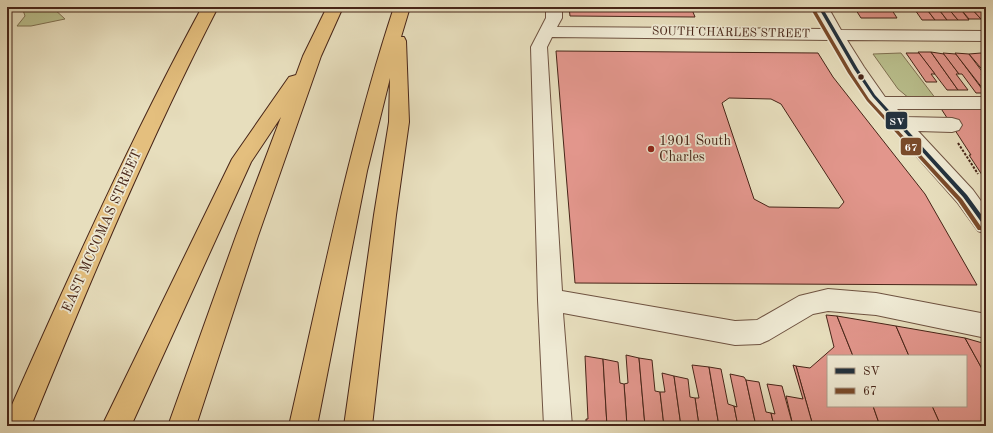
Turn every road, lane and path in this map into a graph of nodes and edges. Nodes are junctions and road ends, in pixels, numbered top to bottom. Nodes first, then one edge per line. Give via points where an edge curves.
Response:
1 (202, 7) edge
2 (210, 7) edge
3 (335, 7) edge
4 (554, 7) edge
5 (820, 7) edge
6 (400, 13) edge
7 (547, 32) junction
8 (836, 34) junction
9 (986, 36) edge
10 (193, 38) junction
11 (312, 56) junction
12 (881, 103) junction
13 (986, 104) edge
14 (899, 124) junction
15 (954, 133) joint
16 (982, 180) dead end
17 (986, 226) edge
18 (550, 300) junction
19 (986, 326) edge
20 (17, 426) edge
21 (116, 426) edge
22 (182, 426) edge
23 (303, 426) edge
24 (358, 426) edge
25 (558, 426) edge

1 - 10 main road
2 - 10 main road
3 - 11 main road
4 - 7 street via 554,18
5 - 8 street
6 - 23 main road via 378,85 359,163
6 - 24 main road via 399,122
7 - 8 street, SOUTH CHARLES STREET
7 - 18 street via 539,47
8 - 9 street, SOUTH CHARLES STREET
8 - 12 street via 856,69
10 - 20 main road, EAST MCCOMAS STREET via 88,261
11 - 21 main road via 242,159
11 - 22 main road
12 - 13 street
12 - 14 street
14 - 15 street
14 - 17 street via 960,191
15 - 16 path
18 - 19 street via 735,333 760,332 808,304 828,300 876,304
18 - 25 street

